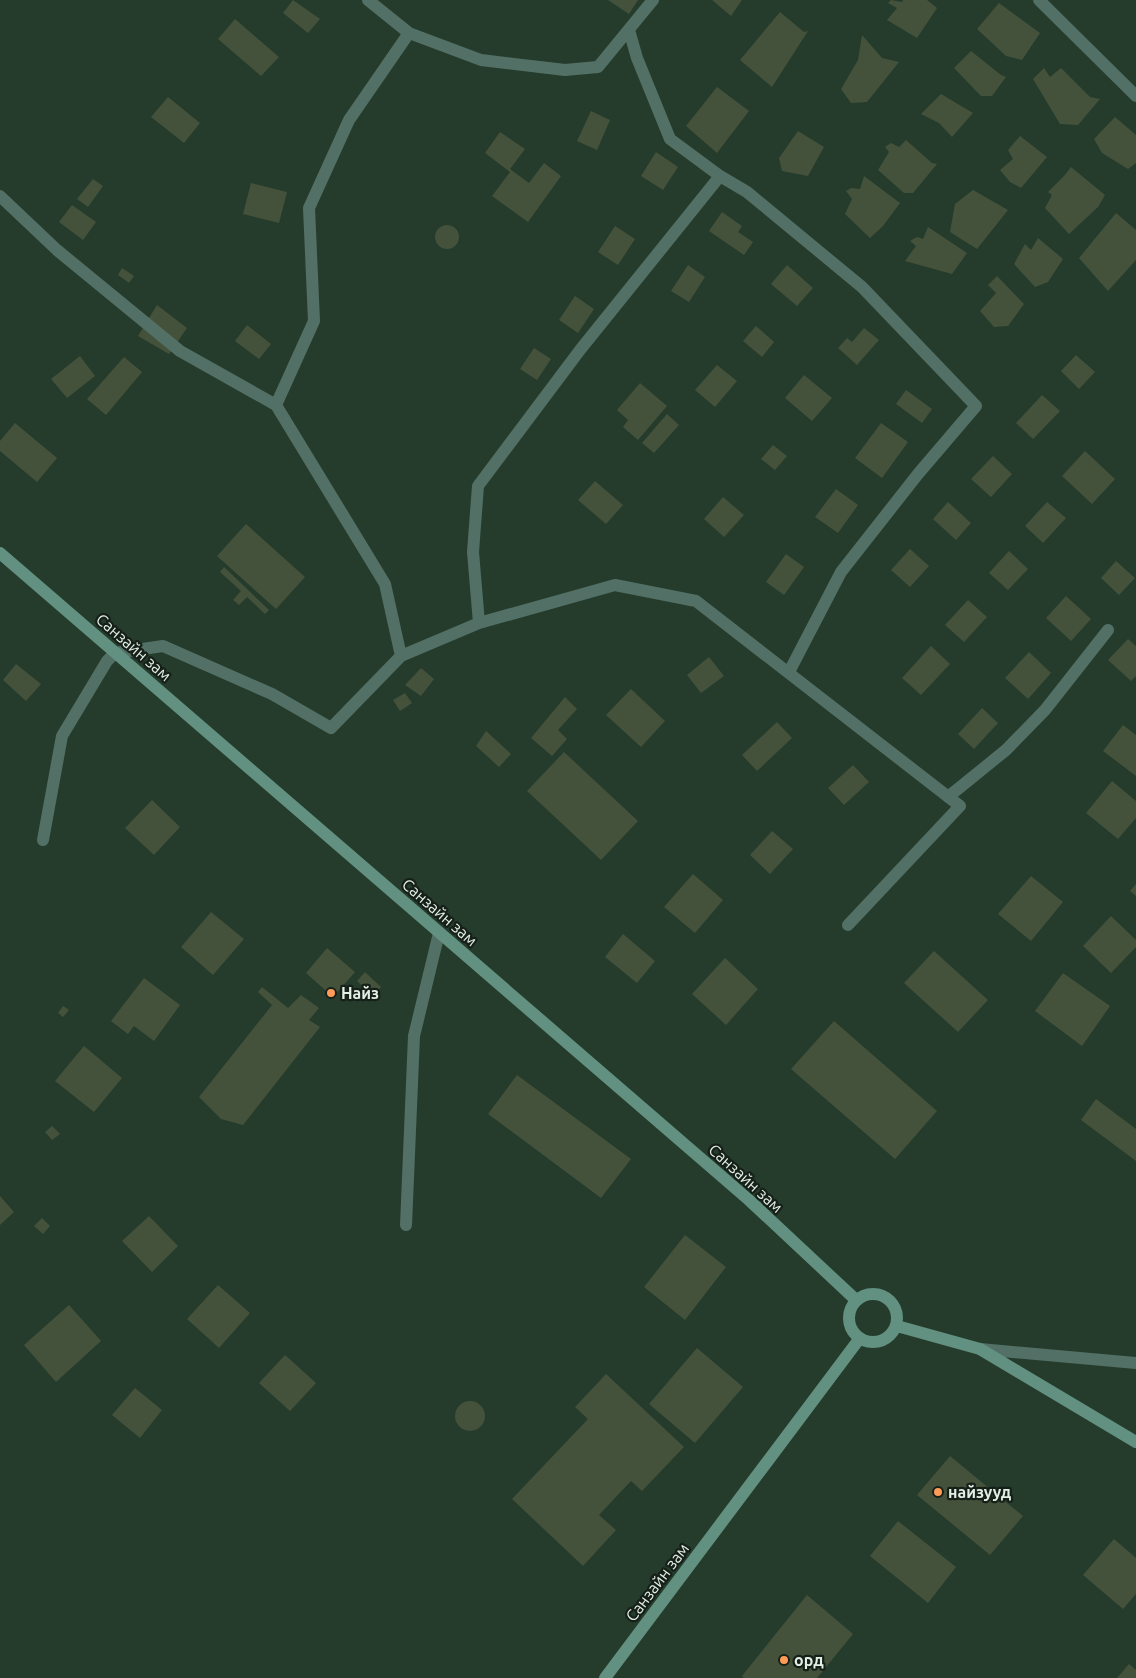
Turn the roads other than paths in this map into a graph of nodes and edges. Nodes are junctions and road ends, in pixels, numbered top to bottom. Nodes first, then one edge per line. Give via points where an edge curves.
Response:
1 (368, 0) edge
2 (653, 0) edge
3 (1039, 0) edge
4 (629, 30) junction
5 (409, 33) junction
6 (1136, 96) edge
7 (720, 176) junction
8 (0, 196) edge
9 (276, 405) junction
10 (0, 553) edge
11 (479, 623) junction
12 (1108, 630) dead end
13 (115, 653) junction
14 (401, 656) junction
15 (789, 672) junction
16 (948, 797) junction
17 (43, 840) dead end
18 (848, 925) dead end
19 (438, 932) junction
20 (406, 1225) dead end
21 (856, 1300) junction
22 (897, 1326) junction
23 (860, 1338) junction
24 (980, 1349) junction
25 (1136, 1363) edge
26 (1136, 1442) edge
27 (605, 1678) edge

1 - 5 street
2 - 4 street
3 - 6 street
4 - 5 street via 598,67 565,70 481,60
4 - 7 street via 670,139
5 - 9 street via 349,120 310,208 314,321
7 - 11 street via 580,350 478,486 473,552
7 - 15 street via 747,192 862,287 976,406 841,572
8 - 9 street via 57,250 180,351
9 - 14 street via 385,584
10 - 13 main road, Санзайн зам
11 - 14 street
11 - 15 street via 615,585 696,601
12 - 16 street via 1045,710 1006,750
13 - 14 street via 163,646 272,694 331,728
13 - 17 street via 106,661 62,736
13 - 19 main road, Санзайн зам
15 - 16 street
16 - 18 street via 960,806
19 - 20 street via 414,1036
19 - 21 main road, Санзайн зам via 748,1200
21 - 22 main road via 865,1294 876,1293 886,1297 894,1304
21 - 23 main road via 849,1320
22 - 23 main road via 882,1340 871,1342
22 - 24 main road
23 - 27 main road, Санзайн зам
24 - 25 street
24 - 26 main road

